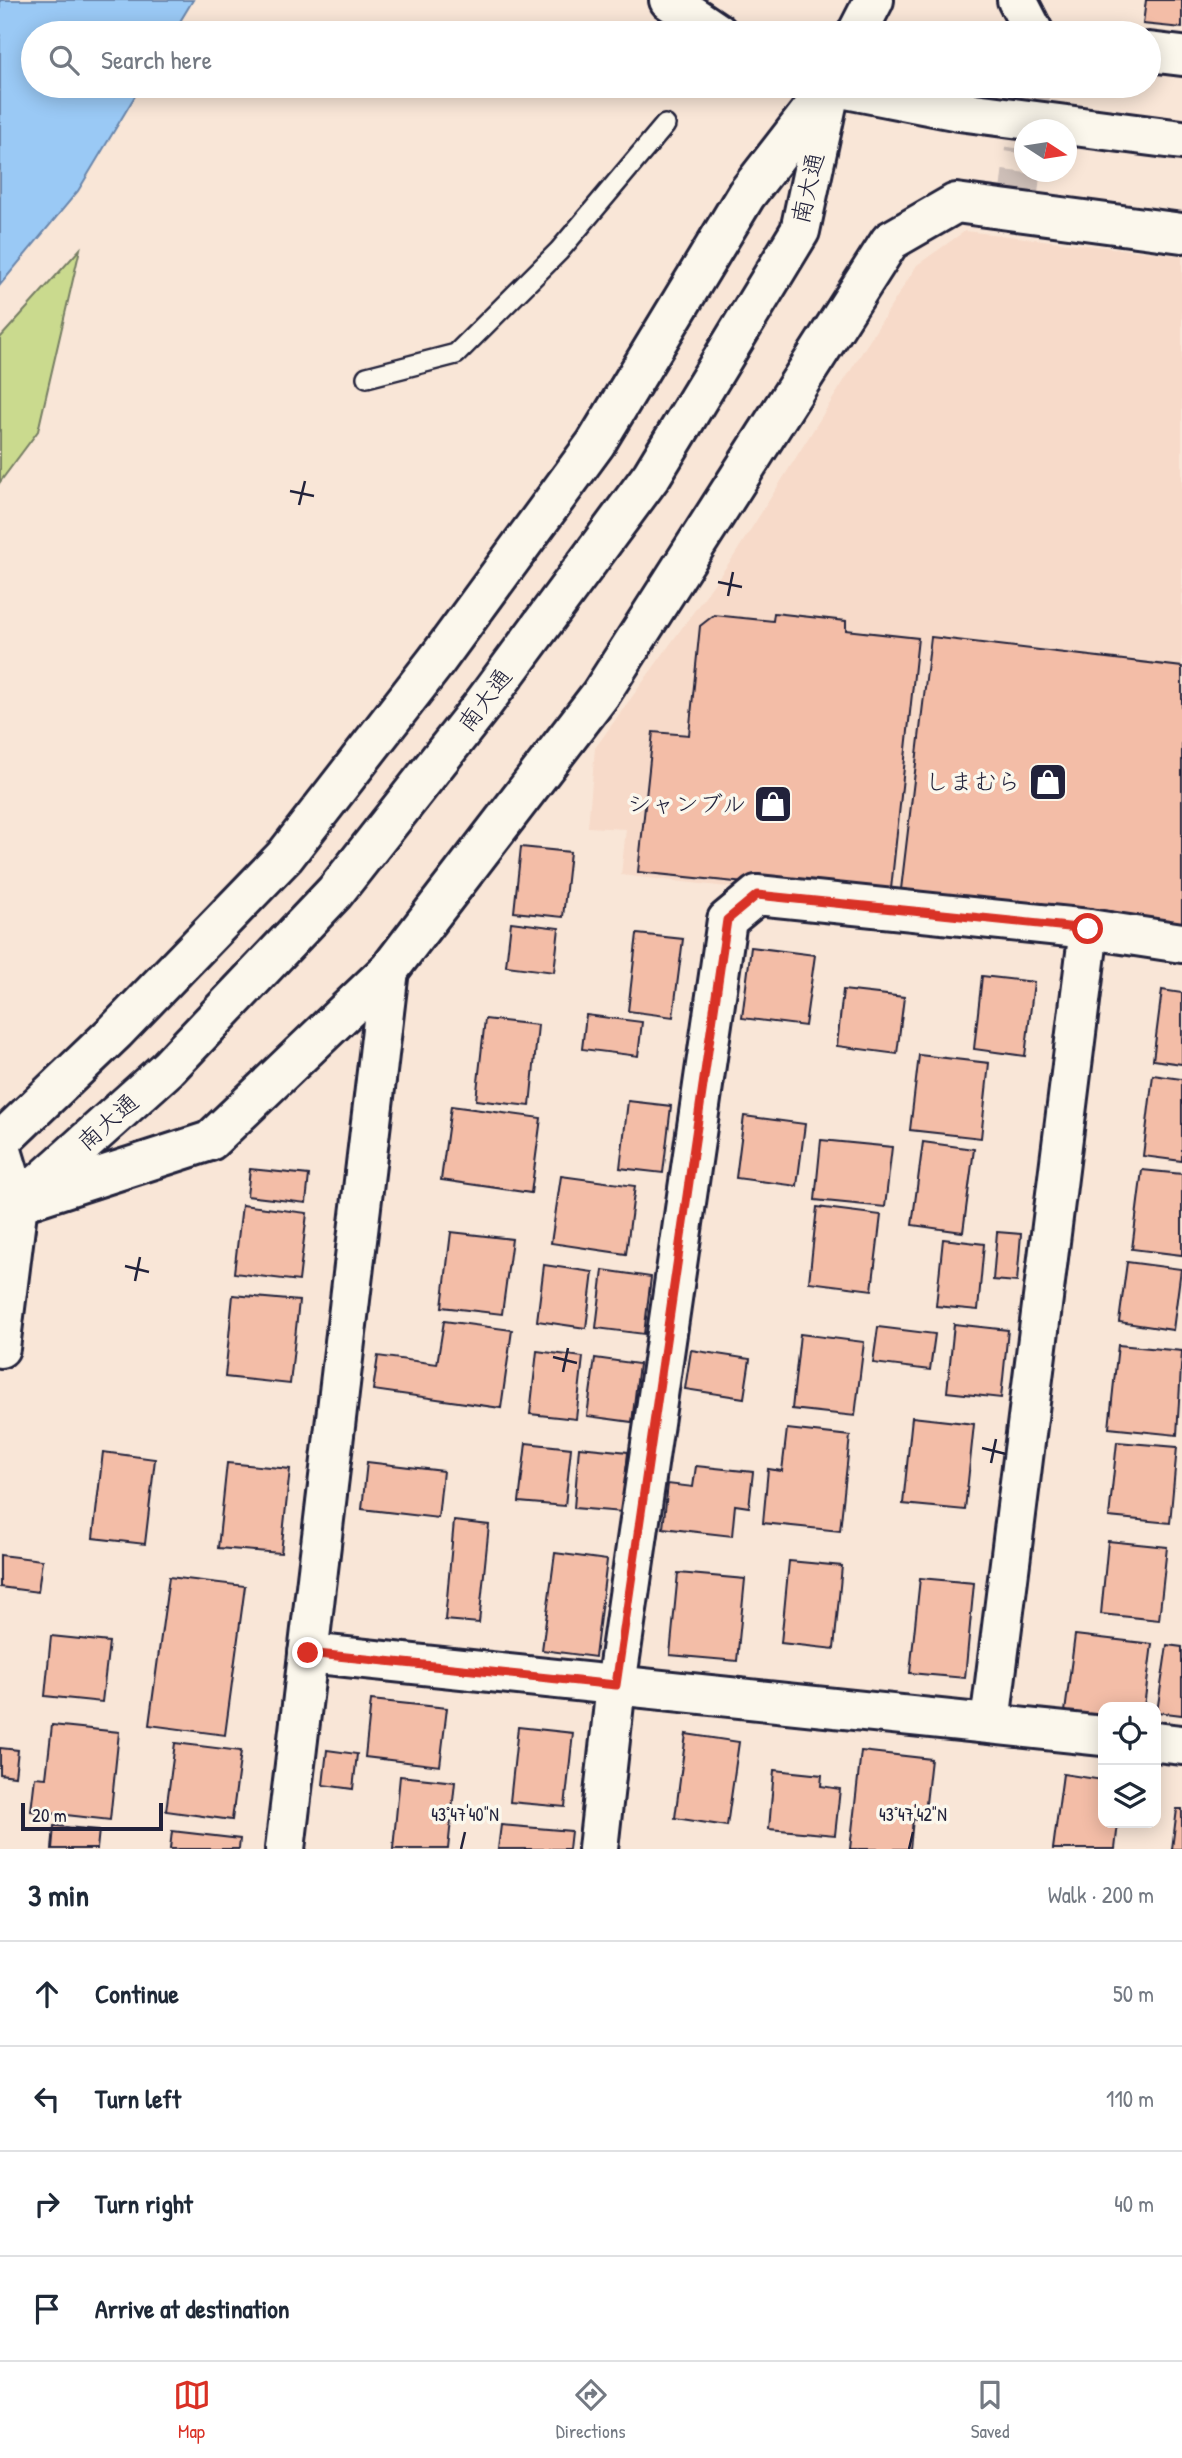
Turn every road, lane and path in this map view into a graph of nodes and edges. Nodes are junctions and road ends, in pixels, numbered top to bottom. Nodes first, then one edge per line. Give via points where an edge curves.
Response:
1 (668, 0) edge
2 (874, 0) edge
3 (1017, 0) edge
4 (700, 21) edge
5 (863, 21) edge
6 (1028, 21) edge
7 (1161, 53) edge
8 (1182, 56) edge
9 (822, 98) edge
10 (828, 98) edge
11 (892, 98) edge
12 (665, 125) dead end
13 (1182, 140) edge
14 (1182, 233) edge
15 (367, 377) dead end
16 (1088, 929) junction
17 (1182, 943) edge
18 (388, 970) junction
19 (0, 1143) edge
20 (9, 1212) edge
21 (0, 1348) edge
22 (308, 1653) junction
23 (616, 1685) junction
24 (990, 1723) junction
25 (1098, 1735) edge
26 (1161, 1743) edge
27 (1182, 1745) edge
28 (285, 1849) edge
29 (598, 1849) edge

1 - 4 street
2 - 5 street
3 - 6 street
7 - 8 street
9 - 19 street, 南大通 via 746,195 596,443 437,660 285,856
10 - 20 street, 南大通 via 800,231 652,475 483,704 335,892 168,1068
11 - 13 street
12 - 15 lane via 559,251 456,354
14 - 18 street via 956,203 890,241 600,695
16 - 17 street
16 - 23 street via 757,895 727,920
16 - 24 street
18 - 20 street via 209,1141
18 - 22 street
19 - 20 street
20 - 21 street
22 - 23 street
22 - 28 street
23 - 24 street
23 - 29 street
24 - 25 street
26 - 27 street

